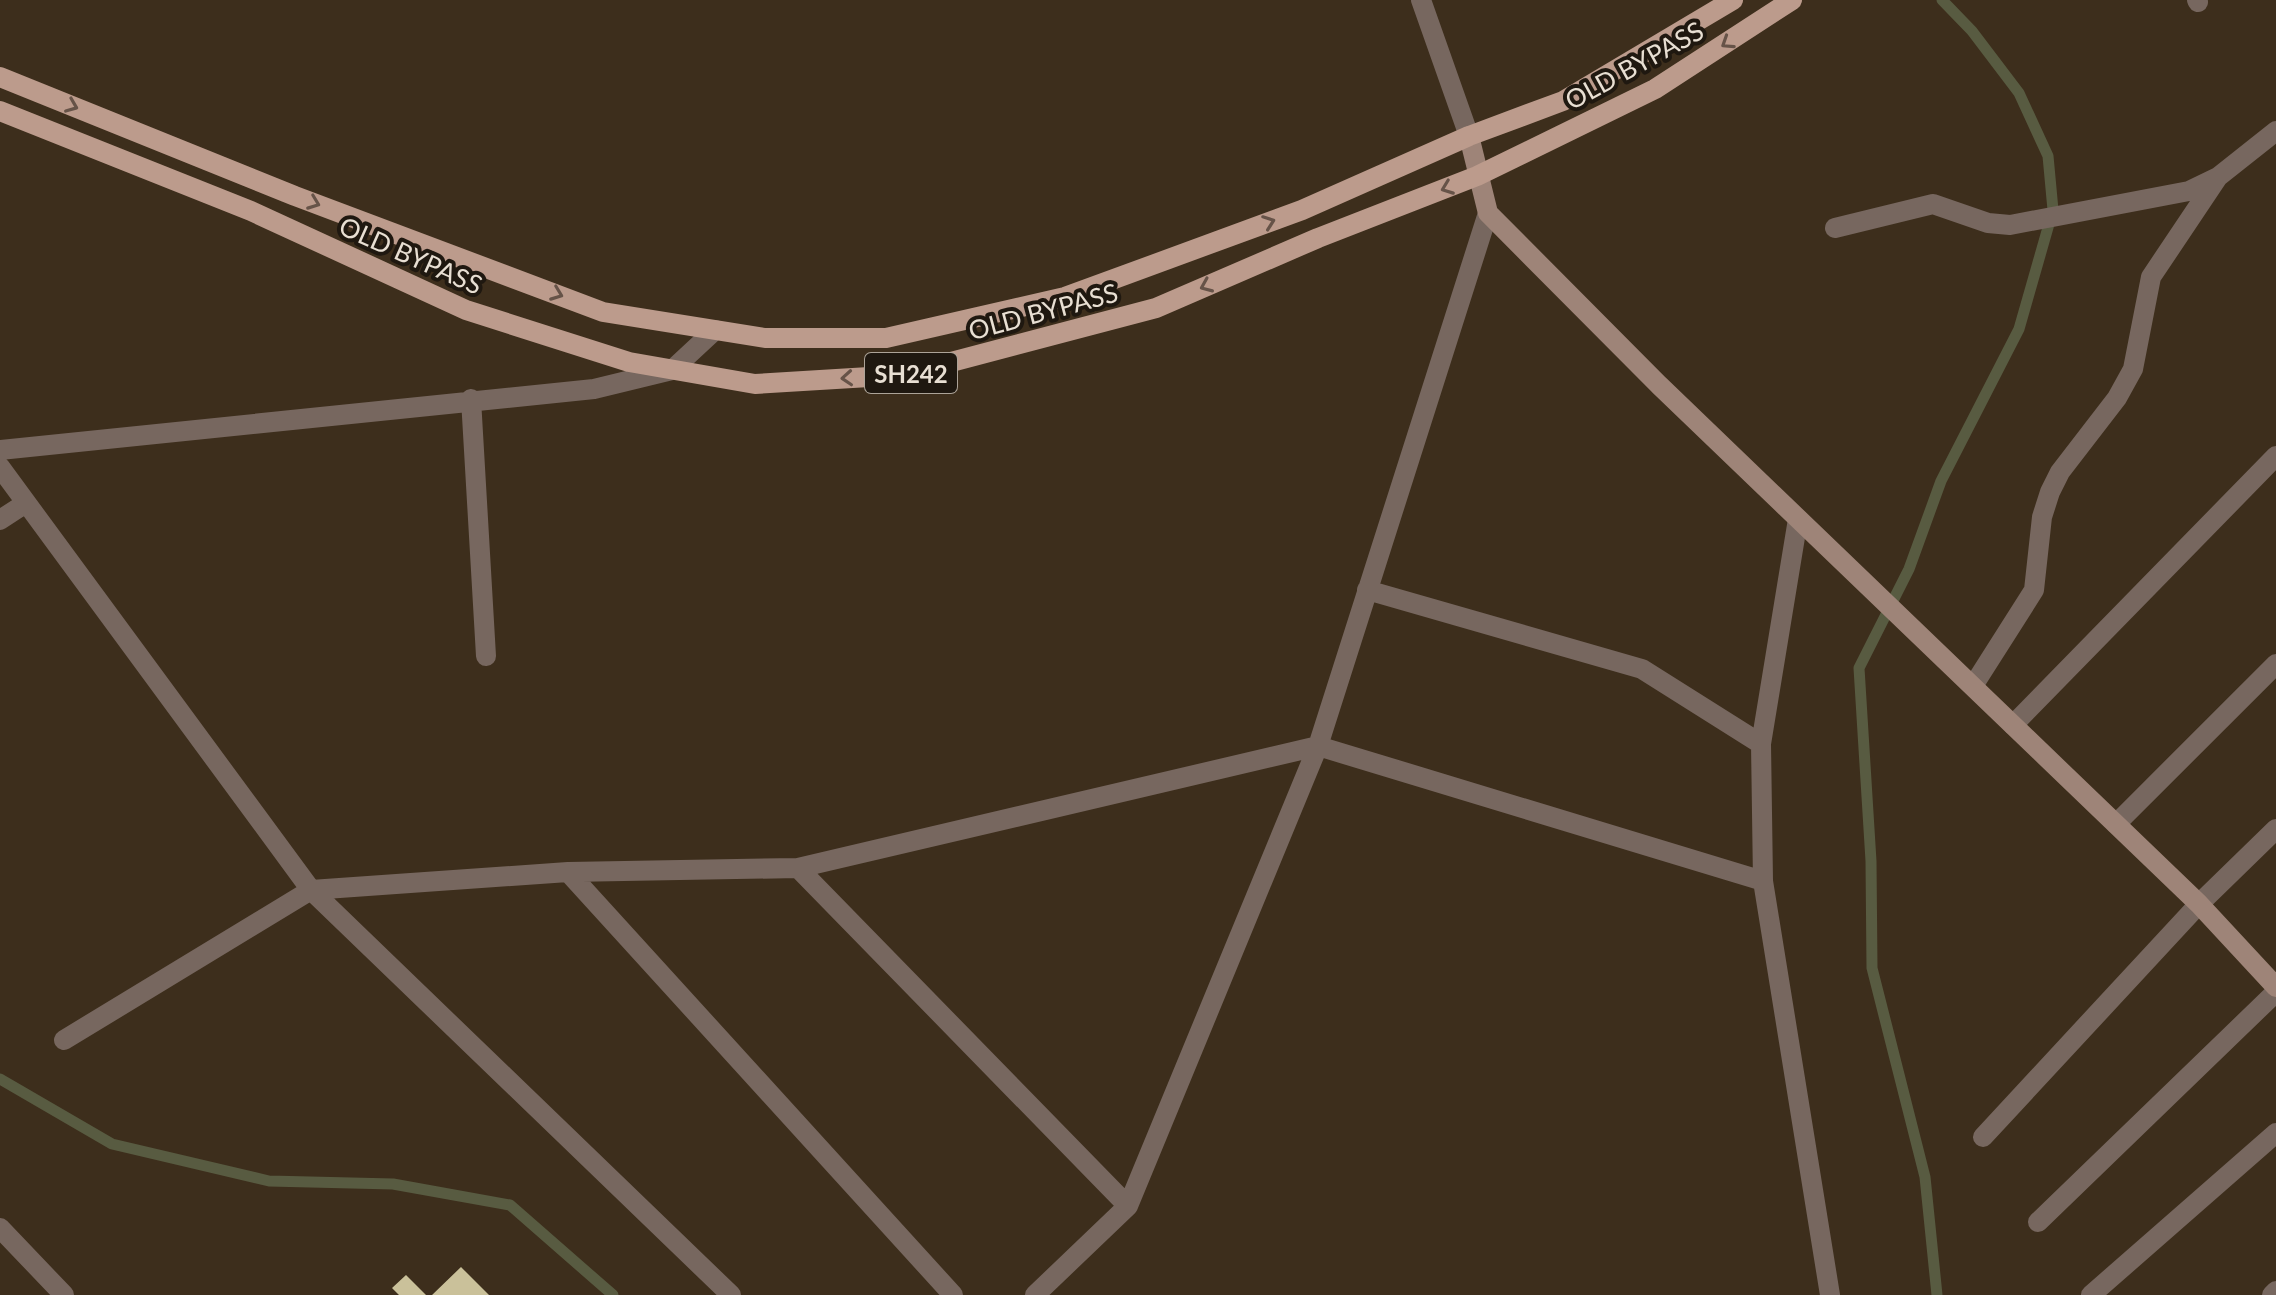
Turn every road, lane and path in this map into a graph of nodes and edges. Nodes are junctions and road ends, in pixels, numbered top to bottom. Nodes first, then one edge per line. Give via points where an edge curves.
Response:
1 (1421, 0) edge
2 (1733, 0) edge
3 (1792, 0) edge
4 (0, 77) edge
5 (0, 111) edge
6 (2276, 131) edge
7 (1469, 136) junction
8 (1477, 176) junction
9 (2218, 177) junction
10 (1488, 213) junction
11 (1835, 228) dead end
12 (715, 330) junction
13 (672, 370) junction
14 (471, 399) junction
15 (0, 450) edge
16 (2276, 456) edge
17 (0, 467) edge
18 (26, 503) junction
19 (1798, 519) junction
20 (0, 520) edge
21 (1367, 590) junction
22 (486, 656) dead end
23 (2276, 664) edge
24 (1973, 686) junction
25 (2013, 725) junction
26 (1761, 744) junction
27 (1318, 746) junction
28 (2116, 824) junction
29 (2276, 829) edge
30 (798, 868) junction
31 (568, 872) junction
32 (1763, 881) junction
33 (311, 890) junction
34 (2199, 904) junction
35 (2276, 989) edge
36 (64, 1040) dead end
37 (2276, 1133) edge
38 (1983, 1137) dead end
39 (1128, 1206) junction
40 (2038, 1222) dead end
41 (0, 1228) edge
42 (64, 1295) edge
43 (731, 1295) edge
44 (953, 1295) edge
45 (1035, 1295) edge
46 (1830, 1295) edge
47 (2091, 1295) edge

1 - 7 street
2 - 7 main road, OLD BYPASS / SH242 via 1563,101
3 -> 8 main road, OLD BYPASS / SH242 via 1655,89
4 -> 12 main road, OLD BYPASS / SH242 via 603,312
5 - 13 main road, OLD BYPASS / SH242 via 251,211 466,310 629,362
6 - 9 street
7 - 8 street
12 -> 7 main road, OLD BYPASS / SH242 via 765,338 886,338 1065,297 1302,210
8 - 10 street
8 -> 13 main road, OLD BYPASS / SH242 via 1156,308 902,375 755,384
9 - 11 street via 2189,191 1999,225 1933,204
9 - 24 street via 2151,277 2133,369 2055,482 2042,517 2034,590
10 - 19 street
10 - 21 street
12 - 13 street
13 - 14 street via 594,389
14 - 15 street
14 - 22 street
16 - 25 street
17 - 18 street
18 - 20 street
18 - 33 street
19 - 24 street
19 - 26 street
21 - 26 street via 1642,669
21 - 27 street
23 - 28 street
24 - 25 street
25 - 28 street
26 - 32 street
27 - 30 street
27 - 32 street
27 - 39 street
28 - 34 street
29 - 34 street
30 - 31 street
30 - 39 street
31 - 33 street
31 - 44 street
32 - 46 street
33 - 36 street
33 - 43 street
34 - 35 street
34 - 38 street
35 - 40 street
37 - 47 street
39 - 45 street
41 - 42 street

